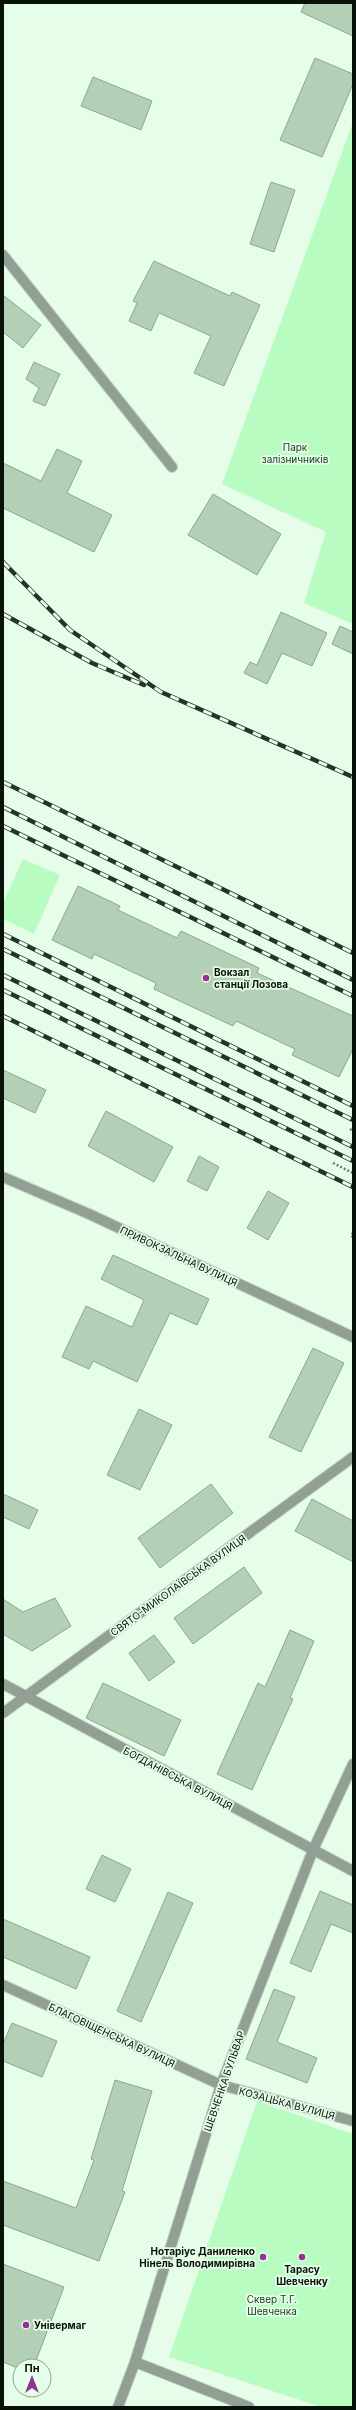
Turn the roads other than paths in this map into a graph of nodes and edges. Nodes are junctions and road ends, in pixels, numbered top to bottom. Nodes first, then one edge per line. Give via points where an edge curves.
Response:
1 (3, 255) edge
2 (172, 467) dead end
3 (3, 1177) edge
4 (353, 1337) edge
5 (353, 1457) edge
6 (3, 1684) edge
7 (26, 1696) junction
8 (3, 1713) edge
9 (353, 1764) edge
10 (313, 1850) junction
11 (353, 1871) edge
12 (3, 1985) edge
13 (221, 2085) junction
14 (353, 2121) edge
15 (135, 2362) junction
16 (118, 2407) edge
17 (249, 2407) edge

1 - 2 street
3 - 4 street, ПРИВОКЗАЛЬНА ВУЛИЦЯ via 89,1214
5 - 7 street, СВЯТО-МИКОЛАЇВСЬКА ВУЛИЦЯ
6 - 7 street, БОГДАНІВСЬКА ВУЛИЦЯ
7 - 8 street, СВЯТО-МИКОЛАЇВСЬКА ВУЛИЦЯ
7 - 10 street, БОГДАНІВСЬКА ВУЛИЦЯ
9 - 10 street, ШЕВЧЕНКА БУЛЬВАР
10 - 11 street, БОГДАНІВСЬКА ВУЛИЦЯ
10 - 13 street, ШЕВЧЕНКА БУЛЬВАР
12 - 13 street, БЛАГОВІЩЕНСЬКА ВУЛИЦЯ
13 - 14 street, КОЗАЦЬКА ВУЛИЦЯ
13 - 15 street, ШЕВЧЕНКА БУЛЬВАР
15 - 16 street, ШЕВЧЕНКА БУЛЬВАР
15 - 17 street

